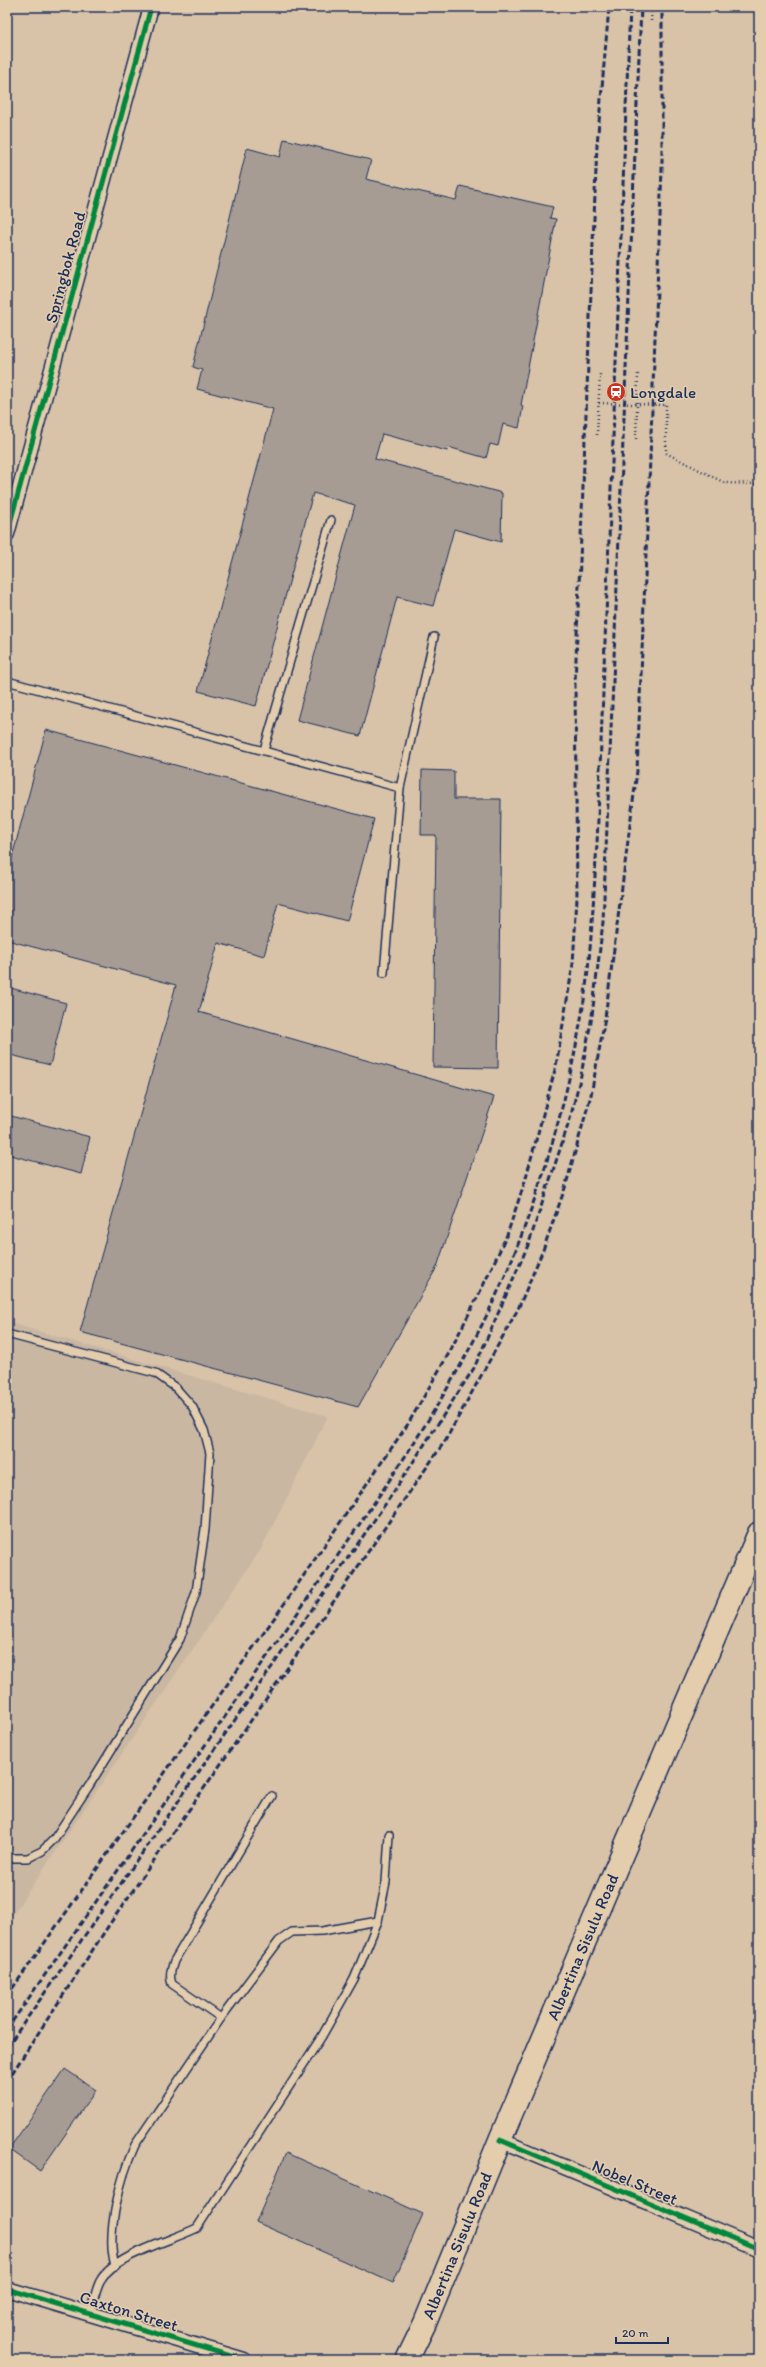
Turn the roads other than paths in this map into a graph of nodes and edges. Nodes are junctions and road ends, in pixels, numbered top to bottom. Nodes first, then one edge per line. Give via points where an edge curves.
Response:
1 (151, 7) edge
2 (331, 520) dead end
3 (7, 534) edge
4 (434, 637) dead end
5 (7, 681) edge
6 (264, 750) junction
7 (400, 788) junction
8 (384, 973) dead end
9 (7, 1334) edge
10 (759, 1533) edge
11 (272, 1796) dead end
12 (389, 1836) dead end
13 (7, 1858) edge
14 (378, 1921) junction
15 (221, 2018) junction
16 (500, 2140) junction
17 (759, 2249) edge
18 (115, 2266) junction
19 (7, 2289) edge
20 (90, 2314) junction
21 (244, 2360) edge
22 (407, 2360) edge

1 - 3 street, Springbok Road
2 - 6 lane
4 - 7 lane
5 - 6 lane
6 - 7 lane
7 - 8 lane
9 - 13 lane via 155,1373 176,1388 192,1406 204,1430 210,1454 205,1529 196,1592 180,1639 54,1839 42,1851 28,1858
10 - 16 main road, Albertina Sisulu Road
11 - 15 lane via 171,1970 172,1984
12 - 14 lane via 386,1882
14 - 15 lane via 322,1931 292,1932 279,1942
14 - 18 lane via 354,1979 322,2036 198,2228 128,2257
15 - 18 lane via 135,2145 125,2166 118,2192 112,2243
16 - 17 street, Nobel Street
16 - 22 main road, Albertina Sisulu Road
18 - 20 lane via 100,2280
19 - 20 street, Caxton Street
20 - 21 street, Caxton Street

